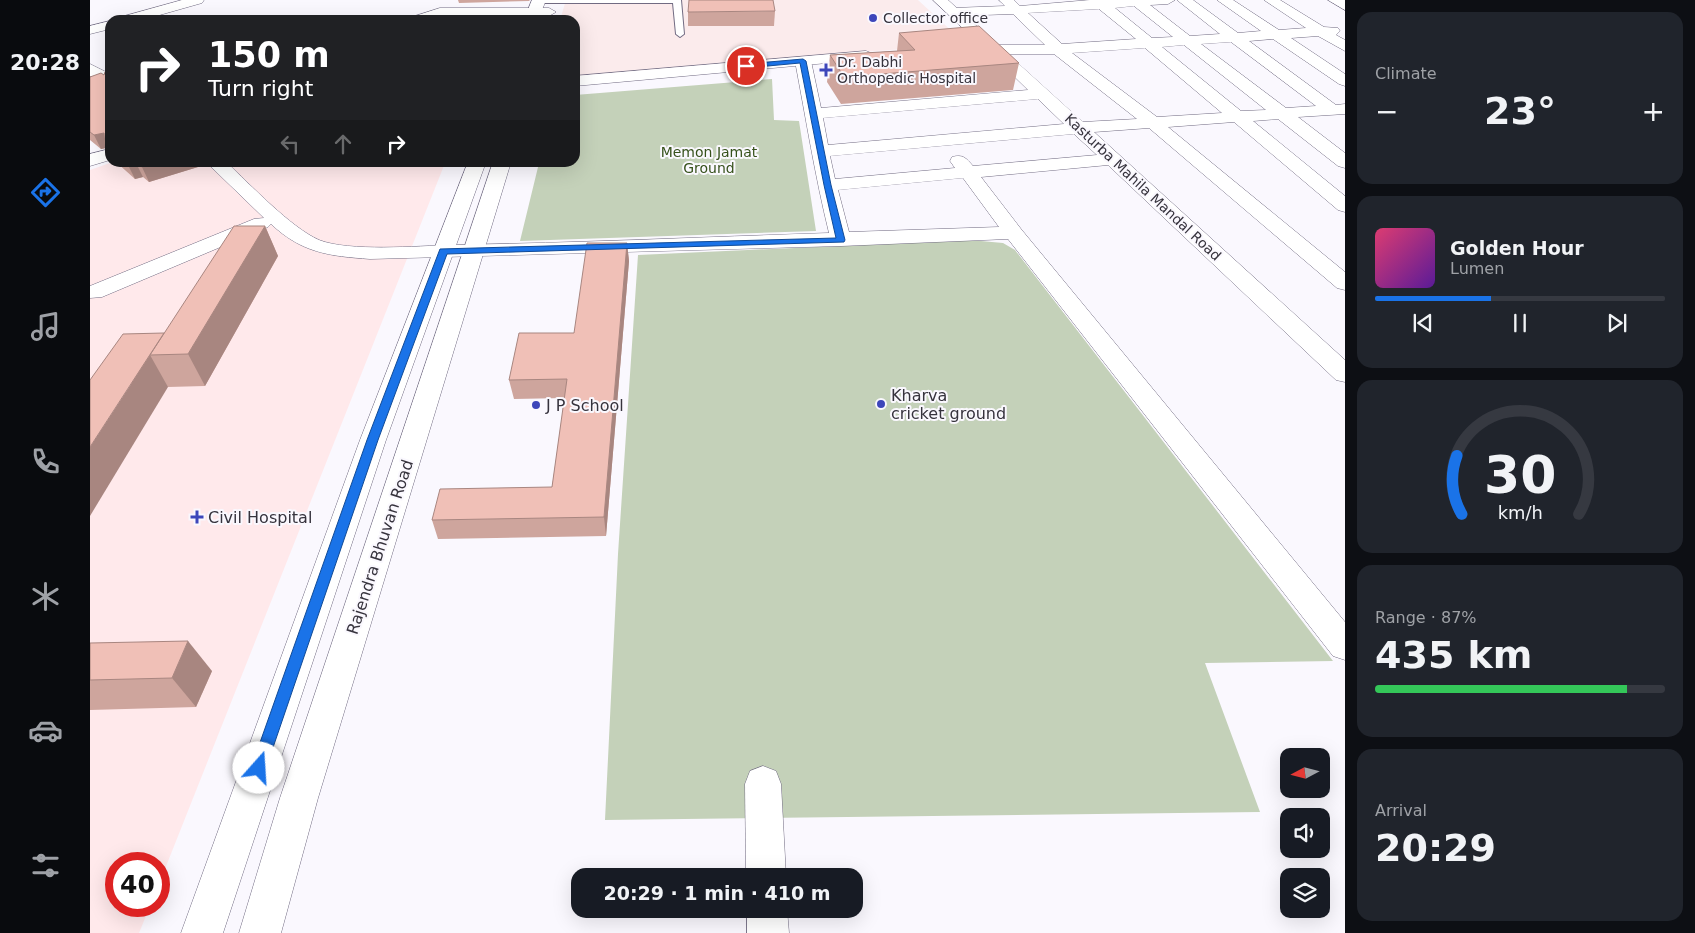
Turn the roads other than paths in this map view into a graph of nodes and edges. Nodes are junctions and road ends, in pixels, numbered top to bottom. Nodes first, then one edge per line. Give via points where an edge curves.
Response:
1 (196, 0) edge
2 (677, 0) edge
3 (940, 0) edge
4 (1168, 0) edge
5 (1184, 0) edge
6 (1224, 0) edge
7 (1272, 0) edge
8 (1334, 0) edge
9 (1135, 1) edge
10 (1099, 2) edge
11 (1011, 5) edge
12 (443, 6) edge
13 (1345, 6) edge
14 (543, 8) edge
15 (953, 12) junction
16 (144, 15) edge
17 (426, 15) edge
18 (105, 26) edge
19 (90, 30) edge
20 (1327, 31) junction
21 (680, 34) dead end
22 (1275, 34) junction
23 (1234, 37) junction
24 (1186, 39) junction
25 (1147, 42) junction
26 (1345, 47) edge
27 (985, 48) junction
28 (1058, 49) junction
29 (881, 54) edge
30 (803, 61) junction
31 (90, 69) edge
32 (105, 78) edge
33 (580, 81) edge
34 (1345, 81) edge
35 (1043, 94) junction
36 (1339, 109) edge
37 (1281, 113) junction
38 (813, 114) junction
39 (1237, 117) junction
40 (928, 122) junction
41 (1152, 122) junction
42 (1078, 128) junction
43 (821, 151) junction
44 (105, 156) edge
45 (1113, 159) junction
46 (90, 160) edge
47 (1345, 162) edge
48 (220, 167) edge
49 (475, 167) edge
50 (500, 167) edge
51 (967, 172) junction
52 (828, 185) junction
53 (1345, 206) edge
54 (275, 217) junction
55 (1014, 233) junction
56 (841, 240) junction
57 (443, 251) junction
58 (474, 251) junction
59 (1345, 283) edge
60 (94, 292) dead end
61 (1345, 374) edge
62 (385, 406) junction
63 (425, 406) junction
64 (1345, 646) edge
65 (763, 784) dead end
66 (766, 868) edge
67 (767, 918) edge
68 (202, 933) edge
69 (260, 933) edge
70 (768, 933) edge

1 - 16 street
2 - 14 lane
2 - 21 lane
3 - 15 street, Kasturba Mahila Mandal Road
4 - 9 street
5 - 23 street
6 - 22 street
7 - 20 street
8 - 13 street
9 - 10 street
9 - 24 street
10 - 11 street
10 - 25 street
11 - 15 street
11 - 28 street
12 - 14 street
12 - 17 street
15 - 27 street, Kasturba Mahila Mandal Road
18 - 19 street
20 - 22 street
20 - 26 street
22 - 23 street
22 - 34 street
23 - 24 street
23 - 36 street
24 - 25 street
24 - 37 street
25 - 28 street
25 - 39 street
27 - 28 street
27 - 35 street, Kasturba Mahila Mandal Road
28 - 41 street
29 - 30 street
30 - 33 street
30 - 38 street
31 - 32 street
35 - 40 street
35 - 42 street, Kasturba Mahila Mandal Road
36 - 37 street
37 - 39 street
37 - 47 street
38 - 40 street
38 - 43 street
39 - 41 street
39 - 53 street
40 - 42 street
40 - 43 street
40 - 51 street
41 - 42 street
41 - 59 street
42 - 45 street, Kasturba Mahila Mandal Road
43 - 52 street
44 - 46 street
45 - 51 street
45 - 61 street, Kasturba Mahila Mandal Road
48 - 54 street
49 - 57 street
50 - 58 street, Rajendra Bhuvan Road
51 - 52 street
51 - 55 street
52 - 56 street
54 - 57 street via 312,244 336,250 370,253
54 - 60 street
55 - 56 street
55 - 64 street
56 - 58 street
57 - 58 street
57 - 62 street
58 - 63 street, Rajendra Bhuvan Road
62 - 63 street
62 - 68 street
63 - 69 street, Rajendra Bhuvan Road
65 - 66 street
67 - 70 street

